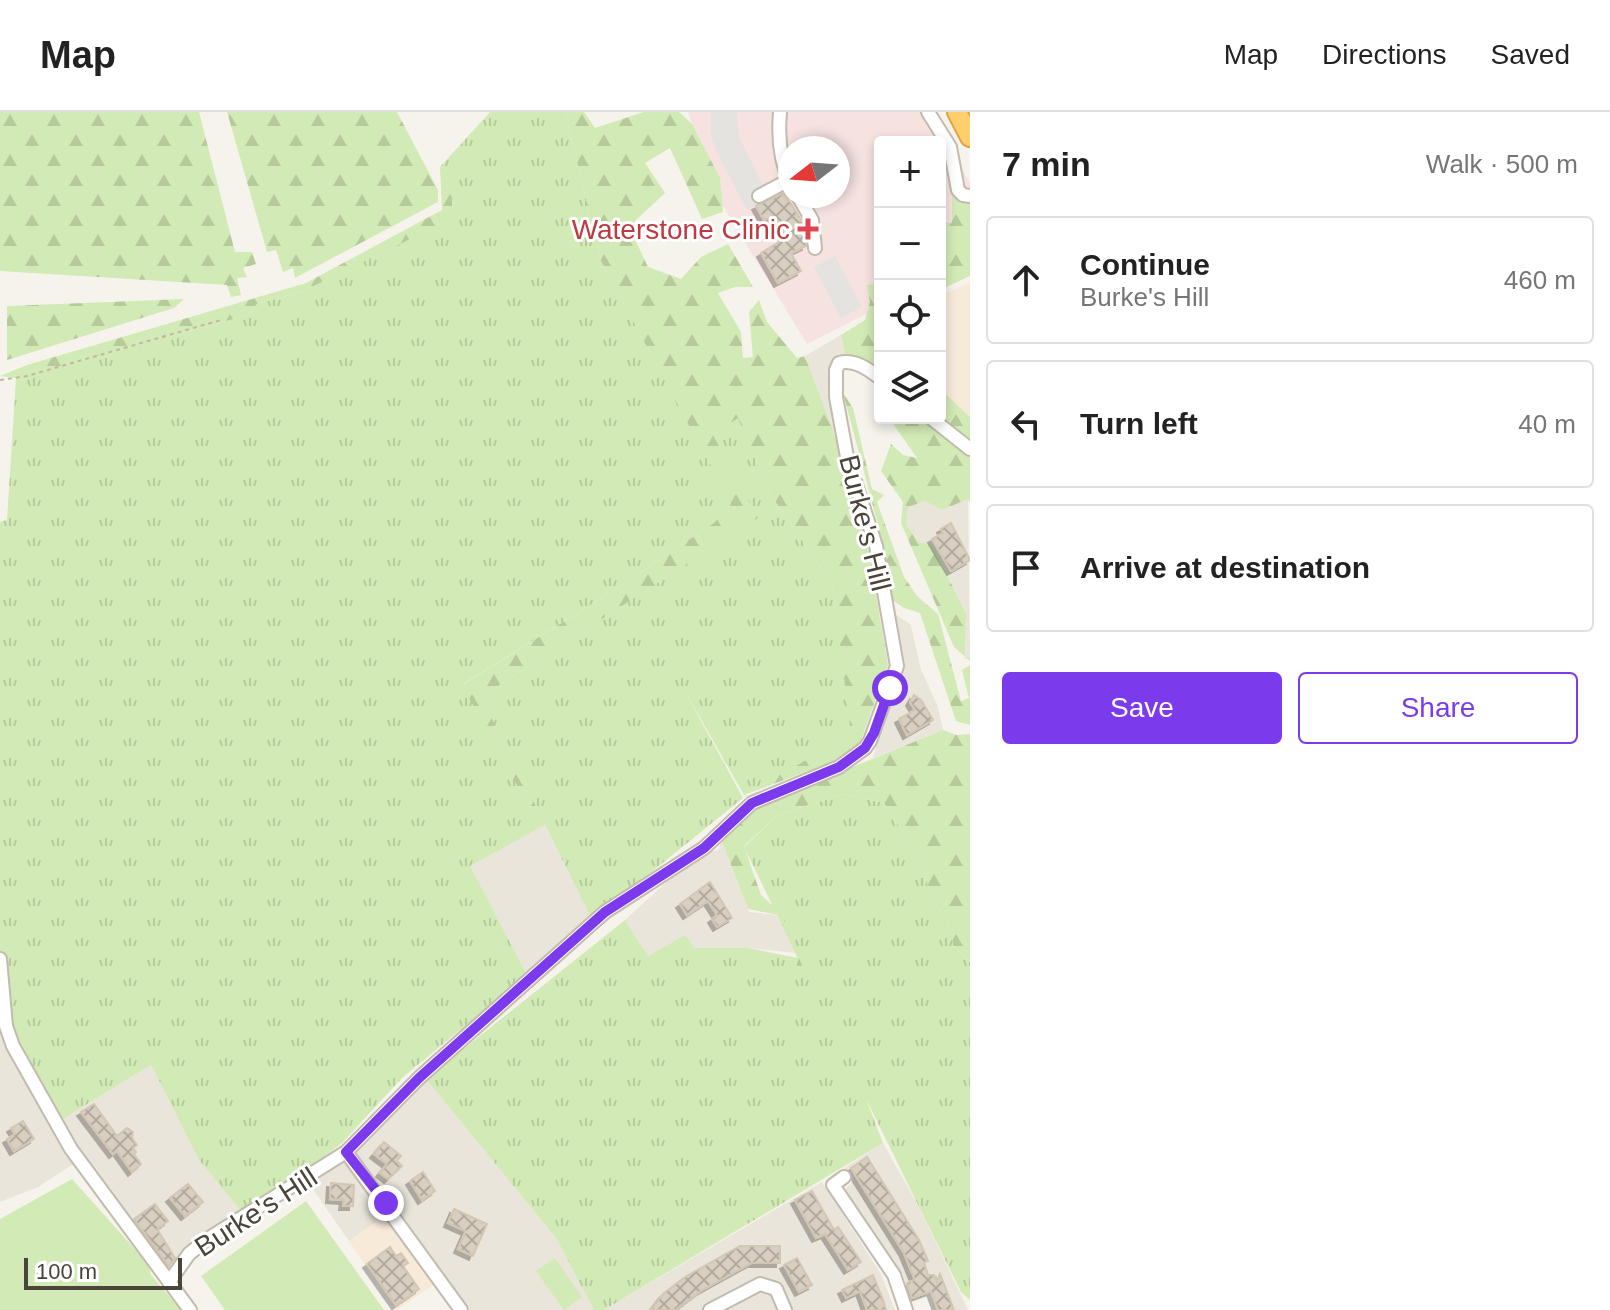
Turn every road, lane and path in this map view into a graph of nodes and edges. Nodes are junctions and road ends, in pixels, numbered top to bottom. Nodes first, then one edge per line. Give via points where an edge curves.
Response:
1 (780, 112) edge
2 (928, 112) edge
3 (957, 112) edge
4 (780, 136) edge
5 (970, 137) edge
6 (778, 187) edge
7 (759, 196) dead end
8 (970, 196) edge
9 (805, 208) edge
10 (815, 248) dead end
11 (221, 320) dead end
12 (874, 374) edge
13 (0, 380) edge
14 (939, 424) edge
15 (970, 449) edge
16 (0, 959) edge
17 (346, 1152) junction
18 (844, 1177) dead end
19 (169, 1282) junction
20 (190, 1310) edge
21 (461, 1310) edge
22 (710, 1310) edge
23 (785, 1310) edge
24 (906, 1310) edge

1 - 4 street
2 - 8 street via 950,147 958,190
3 - 5 highway
6 - 7 street
9 - 10 street
11 - 13 path
12 - 17 street, Burke's Hill via 850,362 839,363 836,370 847,457 876,546 897,666 870,741 839,767 752,803 704,848 605,912 419,1078
14 - 15 street
16 - 19 street via 13,1046 71,1149
17 - 19 street, Burke's Hill via 206,1240
17 - 21 street
18 - 24 street via 833,1185 894,1275
19 - 20 street
22 - 23 street via 760,1284 776,1289

